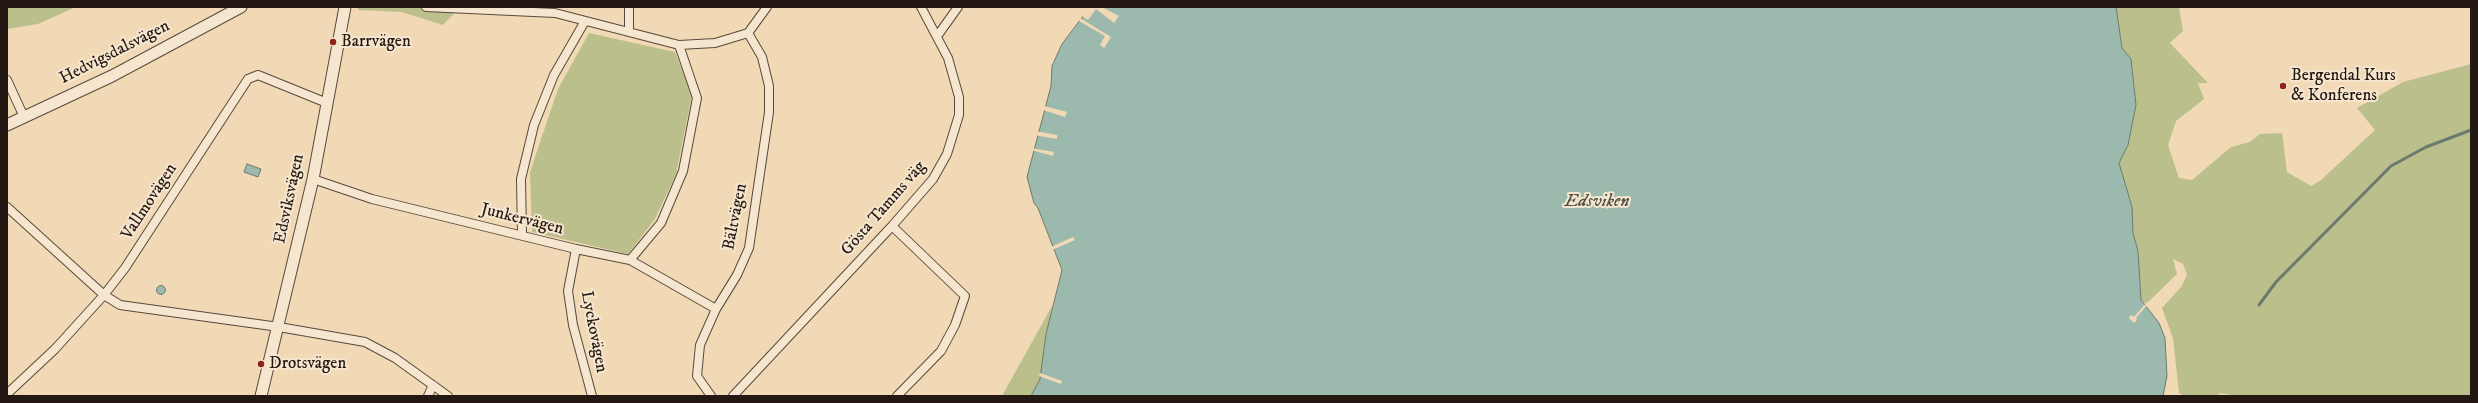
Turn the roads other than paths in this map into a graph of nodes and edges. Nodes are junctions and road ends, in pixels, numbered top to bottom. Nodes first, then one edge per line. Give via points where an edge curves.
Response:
1 (241, 7) edge
2 (345, 7) edge
3 (426, 7) edge
4 (629, 7) edge
5 (767, 7) edge
6 (921, 7) edge
7 (958, 7) edge
8 (585, 21) junction
9 (628, 31) junction
10 (748, 33) junction
11 (938, 35) junction
12 (679, 45) junction
13 (7, 80) edge
14 (328, 102) junction
15 (24, 117) junction
16 (7, 125) edge
17 (313, 179) junction
18 (7, 207) edge
19 (892, 226) junction
20 (522, 235) junction
21 (576, 249) junction
22 (630, 260) junction
23 (104, 295) junction
24 (716, 309) junction
25 (279, 327) junction
26 (433, 385) junction
27 (7, 394) edge
28 (261, 396) edge
29 (428, 396) edge
30 (448, 396) edge
31 (592, 396) edge
32 (710, 396) edge
33 (733, 396) edge
34 (897, 396) edge

1 - 15 street, Hedvigsdalsvägen via 112,76
2 - 14 street, Edsviksvägen
3 - 8 street via 555,13
4 - 9 street
5 - 10 street
6 - 11 street, Gösta Tamms väg
7 - 11 street
8 - 9 street
8 - 20 street via 554,75 534,125 521,179
9 - 12 street
10 - 12 street via 715,43
10 - 24 street, Bältvägen via 762,57 769,86 769,112 749,248 737,275
11 - 19 street, Gösta Tamms väg via 953,71 959,97 959,115 954,134 933,179
12 - 22 street via 697,98 683,171 661,223
13 - 15 street
14 - 17 street, Edsviksvägen
14 - 23 street, Vallmovägen via 258,75 248,79 125,268
15 - 16 street, Hedvigsdalsvägen
17 - 20 street, Junkervägen via 372,199
17 - 25 street, Edsviksvägen
18 - 23 street
19 - 33 street, Gösta Tamms väg
19 - 34 street via 965,296 942,351
20 - 21 street, Junkervägen
21 - 22 street, Junkervägen
21 - 31 street, Lyckovägen via 568,291 573,325
22 - 24 street, Junkervägen
23 - 25 street via 120,305
23 - 27 street, Vallmovägen via 55,349
24 - 32 street, Bältvägen via 700,344 697,376
25 - 26 street via 365,342 395,358
25 - 28 street, Edsviksvägen
26 - 29 street
26 - 30 street

